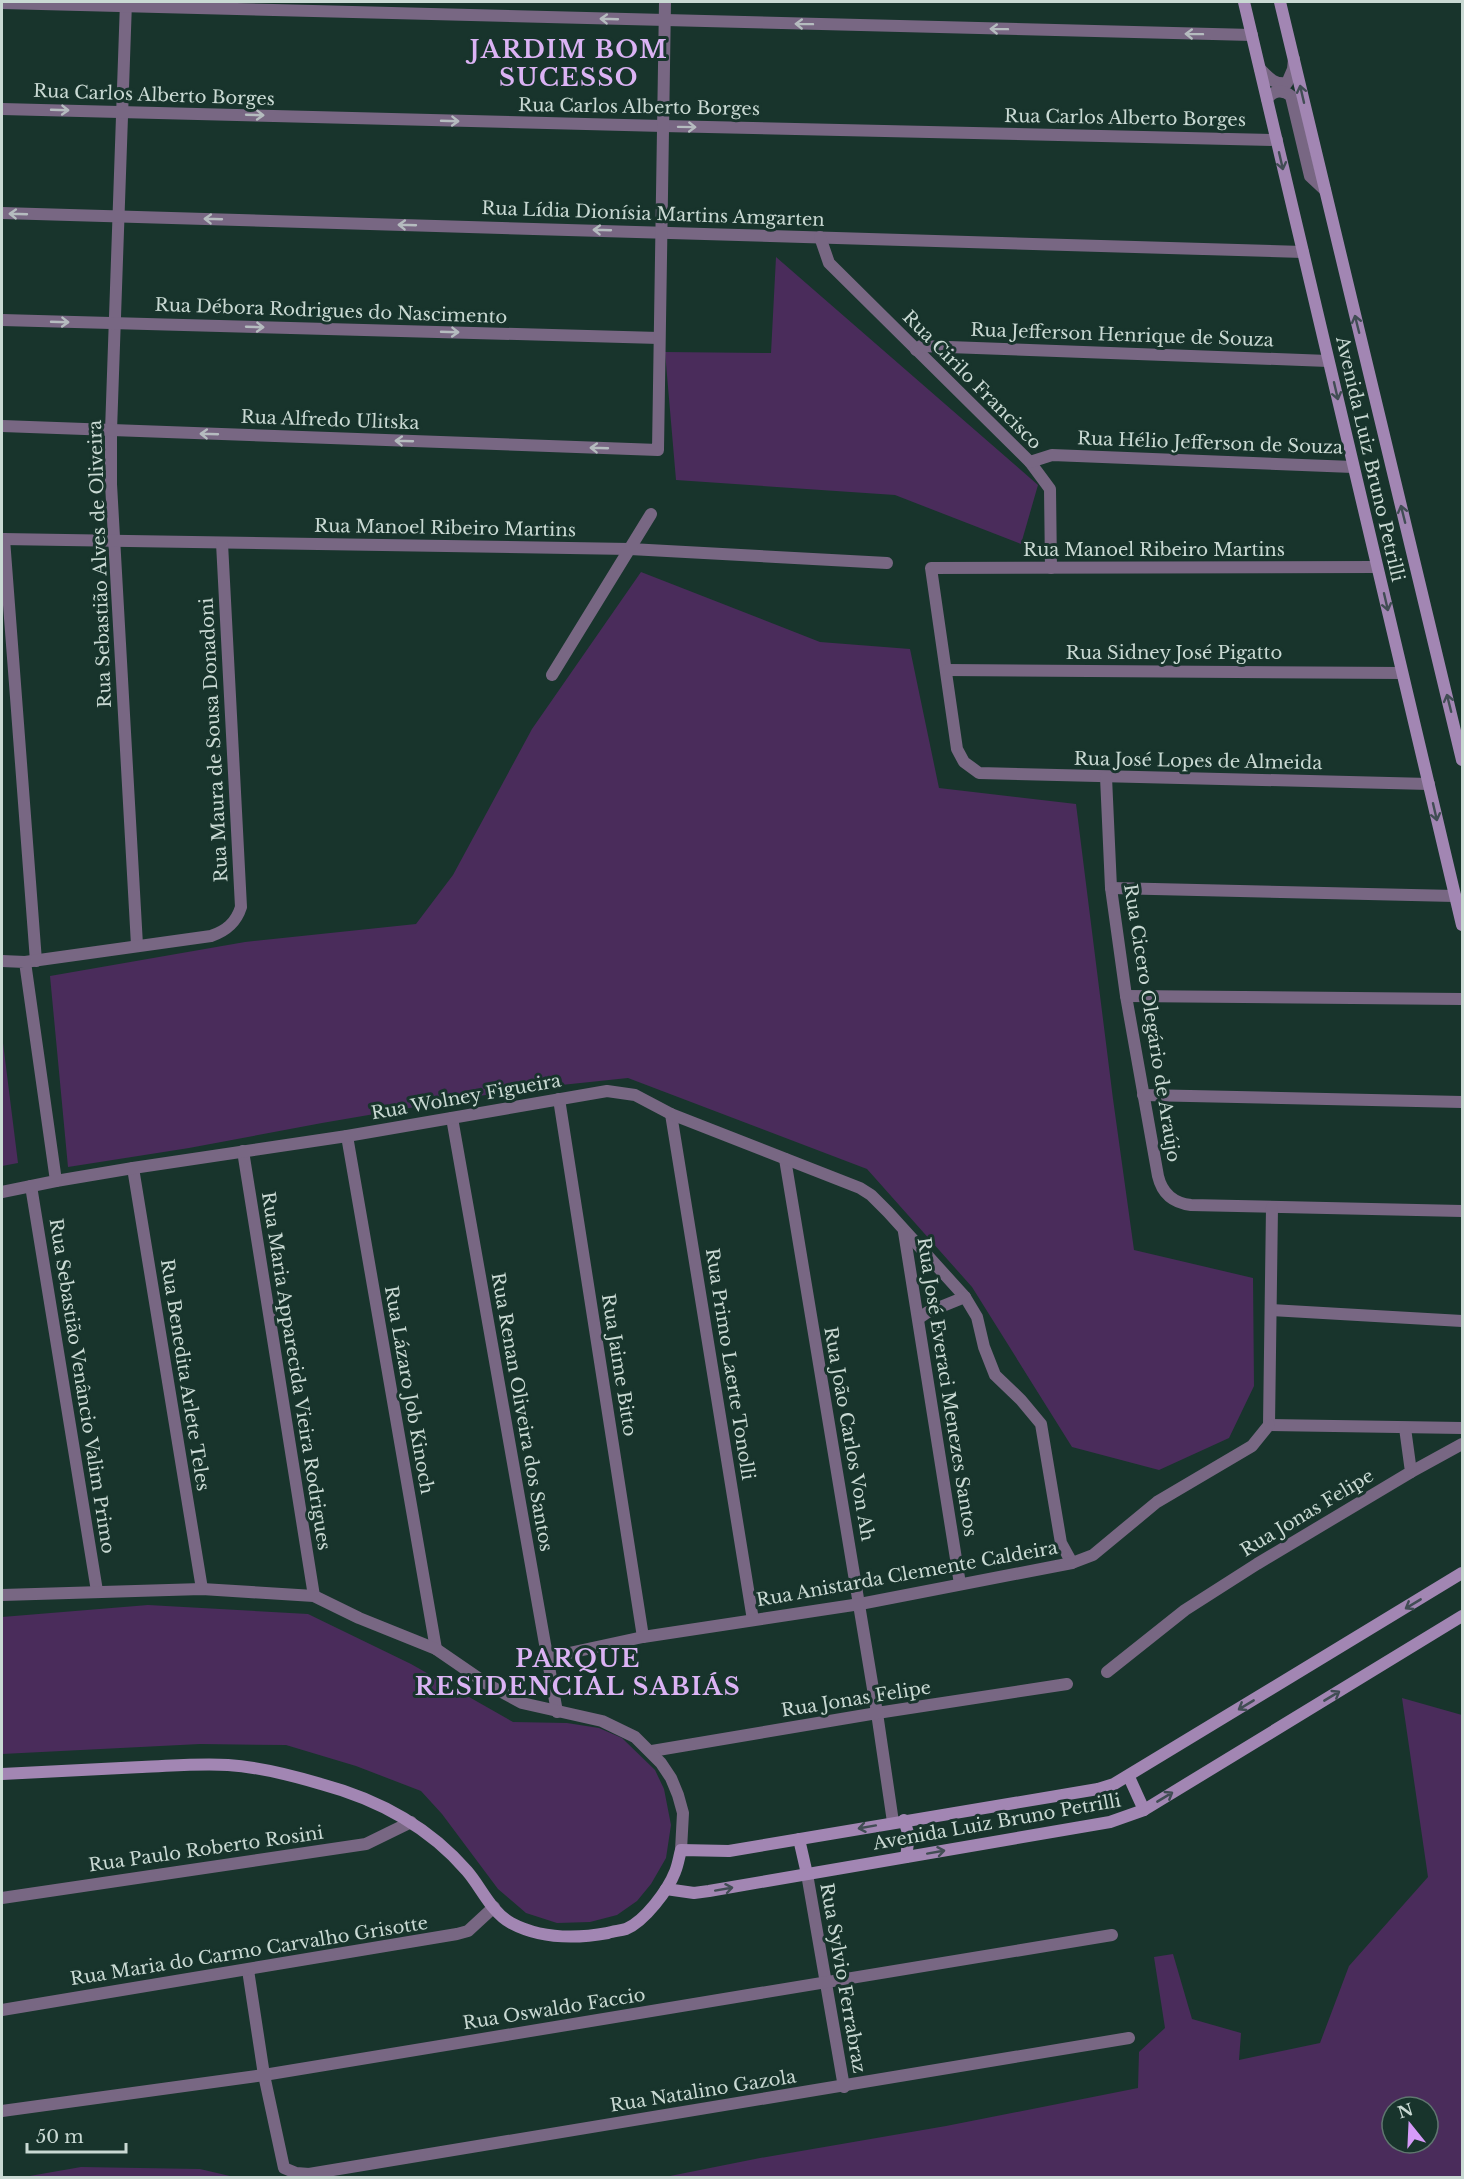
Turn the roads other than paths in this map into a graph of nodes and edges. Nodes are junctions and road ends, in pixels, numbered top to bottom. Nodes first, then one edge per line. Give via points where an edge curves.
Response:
1 (664, 2) edge
2 (1244, 2) edge
3 (1280, 2) edge
4 (2, 3) edge
5 (126, 4) edge
6 (664, 20) junction
7 (1252, 35) junction
8 (1294, 59) junction
9 (1260, 69) junction
10 (1267, 99) junction
11 (2, 109) edge
12 (122, 112) junction
13 (663, 126) junction
14 (1276, 140) junction
15 (1325, 190) junction
16 (2, 213) edge
17 (118, 216) junction
18 (661, 232) junction
19 (820, 237) junction
20 (1303, 252) junction
21 (2, 320) edge
22 (114, 323) junction
23 (659, 338) junction
24 (916, 350) junction
25 (1328, 361) junction
26 (2, 426) edge
27 (111, 431) junction
28 (1030, 462) junction
29 (1353, 467) junction
30 (651, 514) dead end
31 (3, 539) edge
32 (115, 541) junction
33 (222, 543) junction
34 (630, 549) junction
35 (887, 563) dead end
36 (1377, 567) junction
37 (1051, 568) junction
38 (946, 670) junction
39 (1402, 673) junction
40 (552, 675) dead end
41 (1462, 760) edge
42 (1106, 777) junction
43 (1429, 784) junction
44 (1111, 888) junction
45 (1459, 896) edge
46 (1462, 925) edge
47 (137, 945) junction
48 (2, 961) edge
49 (30, 961) junction
50 (1126, 996) junction
51 (1462, 999) edge
52 (1143, 1095) junction
53 (559, 1099) junction
54 (1462, 1102) edge
55 (671, 1114) junction
56 (452, 1118) junction
57 (347, 1136) junction
58 (243, 1151) junction
59 (785, 1160) junction
60 (133, 1167) junction
61 (56, 1181) junction
62 (32, 1186) junction
63 (2, 1192) edge
64 (1272, 1207) junction
65 (1462, 1211) edge
66 (904, 1231) junction
67 (965, 1297) junction
68 (1271, 1310) junction
69 (919, 1318) junction
70 (1462, 1321) edge
71 (1269, 1425) junction
72 (1405, 1428) junction
73 (1462, 1428) edge
74 (1462, 1444) edge
75 (1412, 1472) junction
76 (1072, 1563) junction
77 (1462, 1573) edge
78 (960, 1584) junction
79 (202, 1589) junction
80 (98, 1591) junction
81 (2, 1595) edge
82 (314, 1596) junction
83 (860, 1604) junction
84 (1462, 1616) edge
85 (753, 1620) junction
86 (643, 1637) junction
87 (436, 1649) junction
88 (546, 1658) junction
89 (1107, 1672) dead end
90 (1067, 1684) dead end
91 (557, 1712) junction
92 (877, 1713) junction
93 (652, 1751) junction
94 (2, 1774) edge
95 (1129, 1777) junction
96 (1144, 1810) junction
97 (899, 1821) junction
98 (411, 1822) junction
99 (799, 1839) junction
100 (681, 1850) junction
101 (906, 1857) junction
102 (807, 1874) junction
103 (666, 1889) junction
104 (2, 1898) edge
105 (494, 1907) junction
106 (1112, 1935) dead end
107 (248, 1970) junction
108 (826, 1982) junction
109 (2, 2010) edge
110 (1129, 2038) dead end
111 (264, 2075) junction
112 (844, 2087) junction
113 (2, 2111) edge

1 - 6 street
2 - 7 main road, Avenida Luiz Bruno Petrilli
3 - 8 main road, Avenida Luiz Bruno Petrilli
4 - 5 street
6 -> 5 street
5 - 12 street, Rua Sebastião Alves de Oliveira
7 -> 6 street
6 - 13 street
7 - 9 main road, Avenida Luiz Bruno Petrilli
8 - 9 street via 1287,83 1270,80
15 -> 8 main road, Avenida Luiz Bruno Petrilli
9 - 10 main road, Avenida Luiz Bruno Petrilli
10 - 14 main road, Avenida Luiz Bruno Petrilli
10 - 15 street via 1280,91 1291,96 1310,176
11 -> 12 street, Rua Carlos Alberto Borges
12 -> 13 street, Rua Carlos Alberto Borges
12 - 17 street, Rua Sebastião Alves de Oliveira
13 -> 14 street, Rua Carlos Alberto Borges
13 - 18 street
14 -> 20 main road, Avenida Luiz Bruno Petrilli
41 -> 15 main road, Avenida Luiz Bruno Petrilli
17 -> 16 street, Rua Lídia Dionísia Martins Amgarten
18 -> 17 street, Rua Lídia Dionísia Martins Amgarten
17 - 22 street, Rua Sebastião Alves de Oliveira
18 - 19 street, Rua Lídia Dionísia Martins Amgarten
18 - 23 street
19 - 20 street, Rua Lídia Dionísia Martins Amgarten
19 - 24 street, Rua Cirilo Francisco via 829,263
20 - 25 main road, Avenida Luiz Bruno Petrilli
21 -> 22 street, Rua Débora Rodrigues do Nascimento
22 -> 23 street, Rua Débora Rodrigues do Nascimento
22 - 27 street, Rua Sebastião Alves de Oliveira
23 -> 27 street, Rua Alfredo Ulitska via 658,450
24 - 25 street, Rua Jefferson Henrique de Souza via 921,346
24 - 28 street, Rua Cirilo Francisco
25 -> 29 main road, Avenida Luiz Bruno Petrilli
26 - 27 street, Rua Alfredo Ulitska
27 - 32 street, Rua Sebastião Alves de Oliveira
28 - 29 street, Rua Hélio Jefferson de Souza via 1052,455
28 - 37 street, Rua Cirilo Francisco via 1050,489
29 - 36 main road, Avenida Luiz Bruno Petrilli
30 - 34 street
31 - 32 street, Rua Manoel Ribeiro Martins
31 - 49 street
32 - 33 street, Rua Manoel Ribeiro Martins
32 - 47 street, Rua Sebastião Alves de Oliveira
33 - 34 street, Rua Manoel Ribeiro Martins
33 - 47 street, Rua Maura de Sousa Donadoni via 241,907 236,920 211,936
34 - 35 street, Rua Manoel Ribeiro Martins
34 - 40 street
36 - 37 street, Rua Manoel Ribeiro Martins
36 -> 39 main road, Avenida Luiz Bruno Petrilli
37 - 38 street, Rua Manoel Ribeiro Martins via 931,568
38 - 39 street, Rua Sidney José Pigatto
38 - 42 street, Rua José Lopes de Almeida via 957,749 969,767 979,773
39 - 43 main road, Avenida Luiz Bruno Petrilli
42 - 43 street, Rua José Lopes de Almeida
42 - 44 street, Rua Cicero Olegário de Araújo
43 -> 45 main road, Avenida Luiz Bruno Petrilli
44 - 45 street
44 - 50 street, Rua Cicero Olegário de Araújo
45 - 46 main road, Avenida Luiz Bruno Petrilli
47 - 49 street
48 - 49 street
49 - 61 street
50 - 51 street
50 - 52 street, Rua Cicero Olegário de Araújo
52 - 54 street
52 - 64 street, Rua Cicero Olegário de Araújo via 1160,1182 1171,1198 1191,1205
53 - 55 street, Rua Wolney Figueira via 607,1091 635,1095
53 - 56 street, Rua Wolney Figueira
53 - 86 street, Rua Jaime Bitto
55 - 59 street, Rua Wolney Figueira
55 - 85 street, Rua Primo Laerte Tonolli
56 - 57 street, Rua Wolney Figueira
56 - 88 street, Rua Renan Oliveira dos Santos
57 - 58 street, Rua Wolney Figueira
57 - 87 street, Rua Lázaro Job Kinoch
58 - 60 street, Rua Wolney Figueira
58 - 82 street, Rua Maria Apparecida Vieira Rodrigues
59 - 66 street, Rua Wolney Figueira via 866,1192
59 - 83 street, Rua João Carlos Von Ah
60 - 61 street, Rua Wolney Figueira
60 - 79 street, Rua Benedita Arlete Teles
61 - 62 street, Rua Wolney Figueira
62 - 63 street, Rua Wolney Figueira
62 - 80 street, Rua Sebastião Venâncio Valim Primo
64 - 65 street
64 - 68 street
66 - 67 street, Rua Wolney Figueira
66 - 69 street, Rua José Everaci Menezes Santos
67 - 69 street
67 - 76 street, Rua Wolney Figueira via 977,1317 995,1375 1041,1424 1061,1543
68 - 70 street
68 - 71 street
69 - 78 street, Rua José Everaci Menezes Santos
71 - 72 street
71 - 76 street, Rua Anistarda Clemente Caldeira via 1252,1446 1157,1502 1093,1556
72 - 73 street
72 - 75 street
74 - 75 street, Rua Jonas Felipe
75 - 89 street, Rua Jonas Felipe via 1194,1604
76 - 78 street, Rua Anistarda Clemente Caldeira
77 -> 95 main road, Avenida Luiz Bruno Petrilli
78 - 83 street, Rua Anistarda Clemente Caldeira
79 - 80 street
79 - 82 street
80 - 81 street
82 - 87 street
83 - 85 street, Rua Anistarda Clemente Caldeira
83 - 92 street, Rua João Carlos Von Ah
96 -> 84 main road, Avenida Luiz Bruno Petrilli
85 - 86 street, Rua Anistarda Clemente Caldeira
86 - 88 street, Rua Anistarda Clemente Caldeira
87 - 91 street via 522,1703
88 - 91 street, Rua Renan Oliveira dos Santos
90 - 92 street, Rua Jonas Felipe
91 - 93 street via 602,1721 635,1737
92 - 93 street, Rua Jonas Felipe
92 - 97 street, Rua João Carlos Von Ah
93 - 100 street via 678,1795 683,1813
94 - 98 main road via 228,1765 324,1785
95 - 96 main road
95 - 97 main road, Avenida Luiz Bruno Petrilli via 1098,1789
101 -> 96 main road, Avenida Luiz Bruno Petrilli via 1110,1822
97 -> 99 main road, Avenida Luiz Bruno Petrilli
97 - 101 main road via 909,1836
98 - 104 street, Rua Paulo Roberto Rosini via 366,1844
98 - 105 main road via 468,1872
99 - 100 main road, Avenida Luiz Bruno Petrilli via 729,1851
99 - 102 main road
100 - 103 main road
101 - 102 main road, Avenida Luiz Bruno Petrilli
103 -> 102 main road, Avenida Luiz Bruno Petrilli via 694,1893
102 - 108 street, Rua Sylvio Ferrabraz
103 - 105 main road via 648,1912 626,1929 570,1938 537,1934 509,1922
105 - 107 street, Rua Maria do Carmo Carvalho Grisotte via 468,1931 457,1934
106 - 108 street, Rua Oswaldo Faccio
107 - 109 street, Rua Maria do Carmo Carvalho Grisotte
107 - 111 street
108 - 111 street, Rua Oswaldo Faccio
108 - 112 street, Rua Sylvio Ferrabraz
110 - 112 street, Rua Natalino Gazola
111 - 112 street, Rua Natalino Gazola via 284,2168 309,2174
111 - 113 street, Rua Oswaldo Faccio

